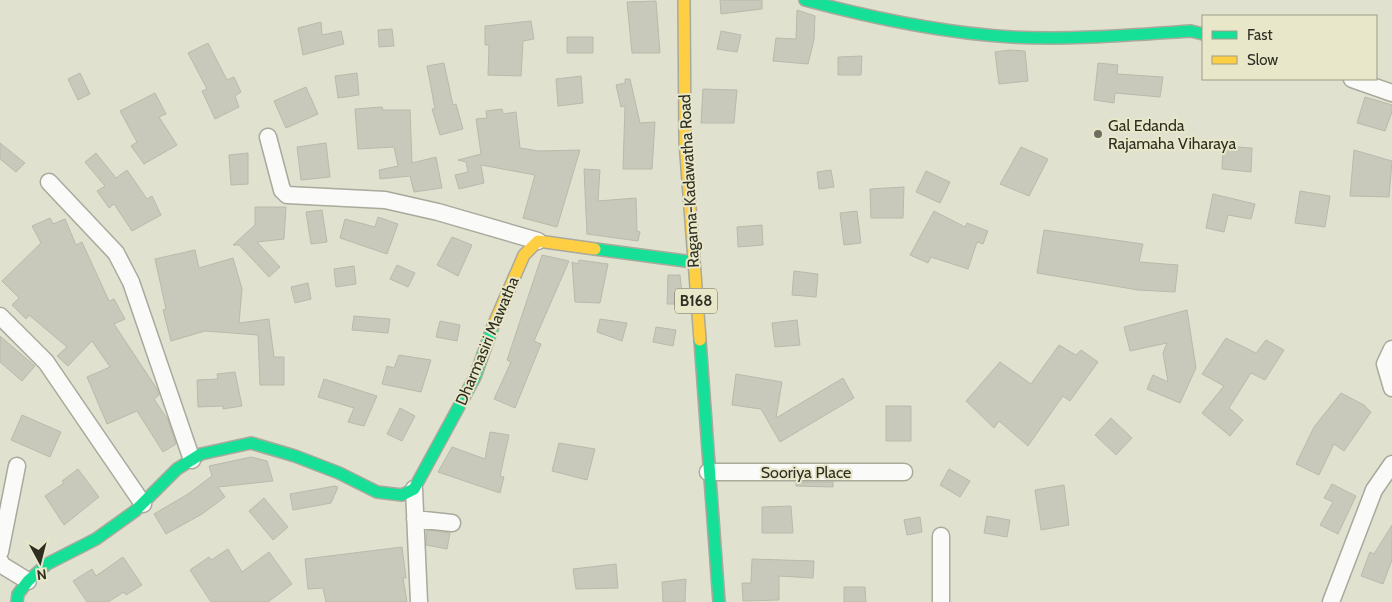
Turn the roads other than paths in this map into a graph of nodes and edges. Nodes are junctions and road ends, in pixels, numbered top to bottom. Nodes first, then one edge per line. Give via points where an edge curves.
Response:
1 (684, 0) edge
2 (805, 0) edge
3 (1202, 34) edge
4 (1355, 80) edge
5 (1392, 93) edge
6 (268, 137) dead end
7 (50, 182) dead end
8 (538, 241) junction
9 (693, 262) junction
10 (0, 316) edge
11 (1392, 350) edge
12 (1392, 388) edge
13 (192, 460) junction
14 (1392, 464) edge
15 (17, 466) dead end
16 (708, 472) junction
17 (904, 472) dead end
18 (414, 490) junction
19 (143, 504) junction
20 (415, 519) junction
21 (452, 523) dead end
22 (940, 536) dead end
23 (0, 552) edge
24 (0, 561) edge
25 (28, 581) junction
26 (17, 602) edge
27 (419, 602) edge
28 (719, 602) edge
29 (941, 602) edge
30 (1331, 602) edge

1 - 9 street, Ragama-Kadawatha Road / B168 via 684,141
2 - 3 street via 857,14 986,35 1068,38 1192,31
4 - 5 street
6 - 8 street via 282,190 287,195 385,200
7 - 13 street via 116,253 131,282
8 - 9 street
8 - 18 street, Dharmasiri Mawatha via 524,255 475,377
9 - 16 street, Ragama-Kadawatha Road / B168
10 - 19 street via 46,362
11 - 12 street via 1385,364
13 - 18 street via 201,454 251,444 339,473 377,492 402,495
13 - 19 street via 177,469
14 - 30 street via 1374,490
15 - 23 street
16 - 17 street, Sooriya Place
16 - 28 street, Ragama-Kadawatha Road / B168
18 - 20 street
19 - 25 street via 96,539 47,564
20 - 21 street
20 - 27 street
22 - 29 street
24 - 25 street
25 - 26 street via 18,594

